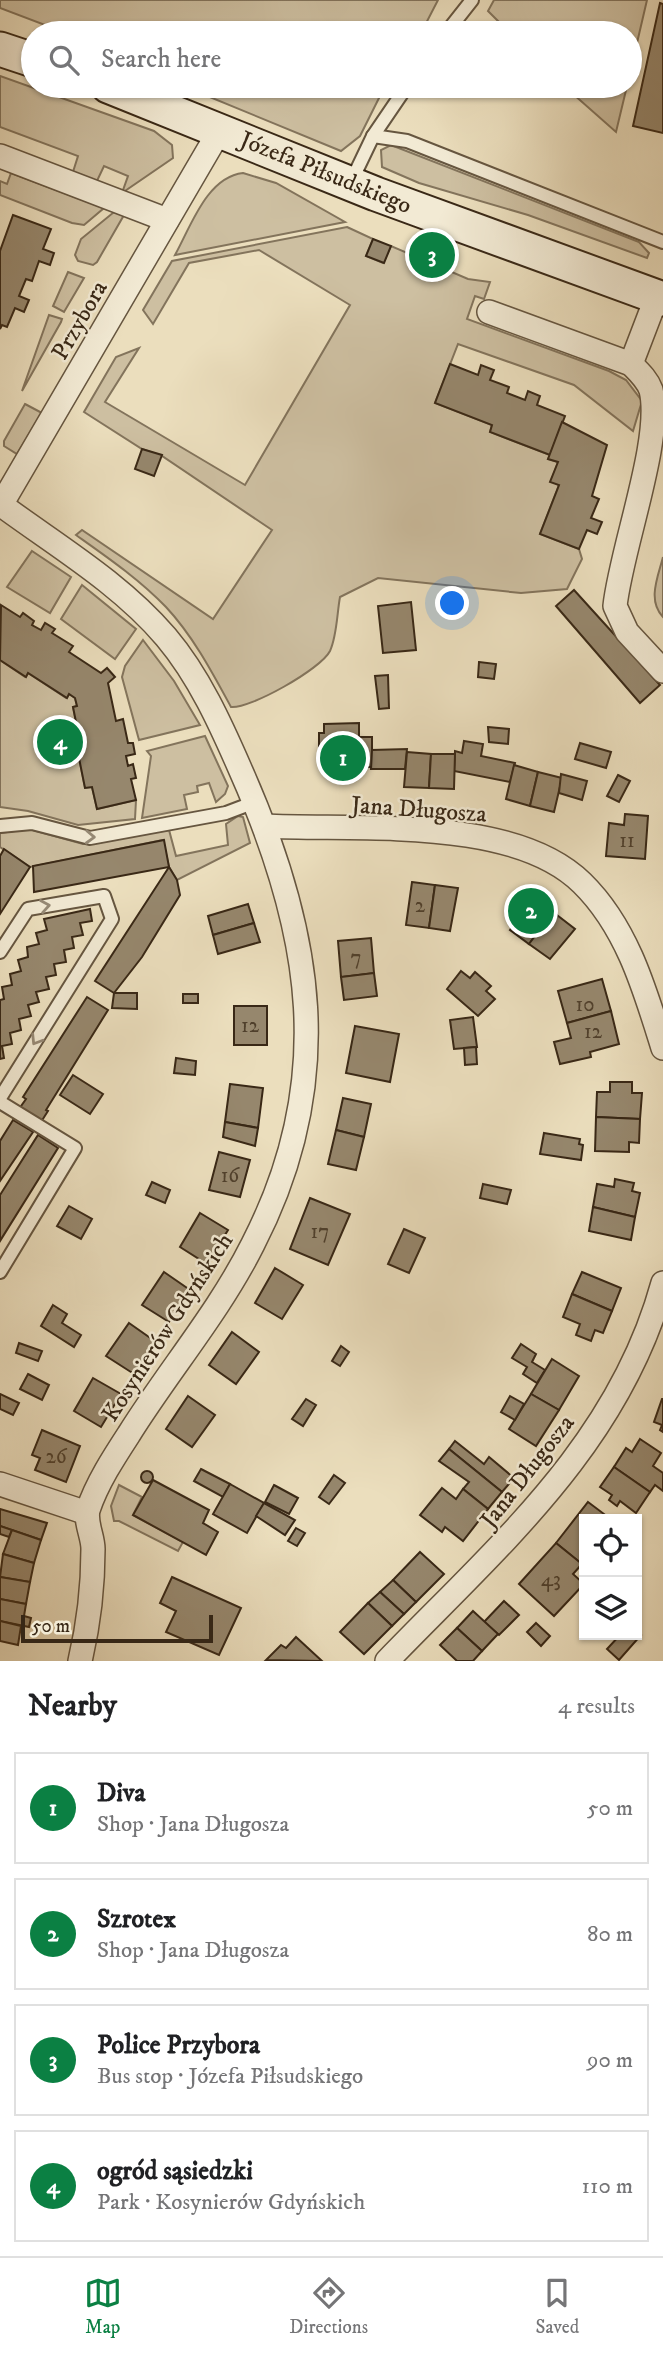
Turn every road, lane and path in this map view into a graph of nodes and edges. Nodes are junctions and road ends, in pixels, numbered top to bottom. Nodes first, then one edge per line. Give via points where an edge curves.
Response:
1 (472, 0) edge
2 (455, 21) edge
3 (0, 49) edge
4 (21, 56) edge
5 (139, 98) edge
6 (399, 98) edge
7 (220, 130) junction
8 (373, 136) junction
9 (0, 156) edge
10 (350, 184) junction
11 (167, 220) junction
12 (663, 242) edge
13 (661, 292) edge
14 (489, 312) dead end
15 (631, 364) junction
16 (657, 396) edge
17 (0, 505) edge
18 (31, 527) joint
19 (663, 671) edge
20 (255, 802) junction
21 (0, 826) edge
22 (265, 826) junction
23 (0, 952) edge
24 (663, 1048) edge
25 (0, 1100) edge
26 (0, 1272) edge
27 (663, 1283) edge
28 (0, 1484) edge
29 (87, 1513) junction
30 (80, 1661) edge
31 (387, 1661) edge

1 - 2 lane
3 - 4 street
5 - 7 street, Józefa Piłsudskiego
6 - 8 lane
7 - 10 street, Józefa Piłsudskiego
7 - 11 street, Przybora
8 - 10 lane
8 - 12 lane via 408,141
9 - 11 street
10 - 13 street, Józefa Piłsudskiego
11 - 17 street, Przybora
13 - 15 street
14 - 15 street
15 - 16 street
16 - 19 street via 656,434 615,606 627,632
17 - 18 street, Przybora
18 - 20 street, Kosynierów Gdyńskich via 103,577 167,639 198,684
21 -> 20 lane via 32,823 90,838 226,813
20 - 22 street, Kosynierów Gdyńskich
22 - 24 street, Jana Długosza via 444,832 520,846 554,861 588,889 624,942
22 - 29 street, Kosynierów Gdyńskich via 292,908 305,995 307,1048 292,1149 253,1246 115,1457
23 -> 25 lane via 28,909 104,896 112,919
25 - 26 lane via 75,1148
27 - 31 street, Jana Długosza via 622,1385 565,1473 509,1539
28 - 29 street
29 - 30 street via 93,1539 93,1593

